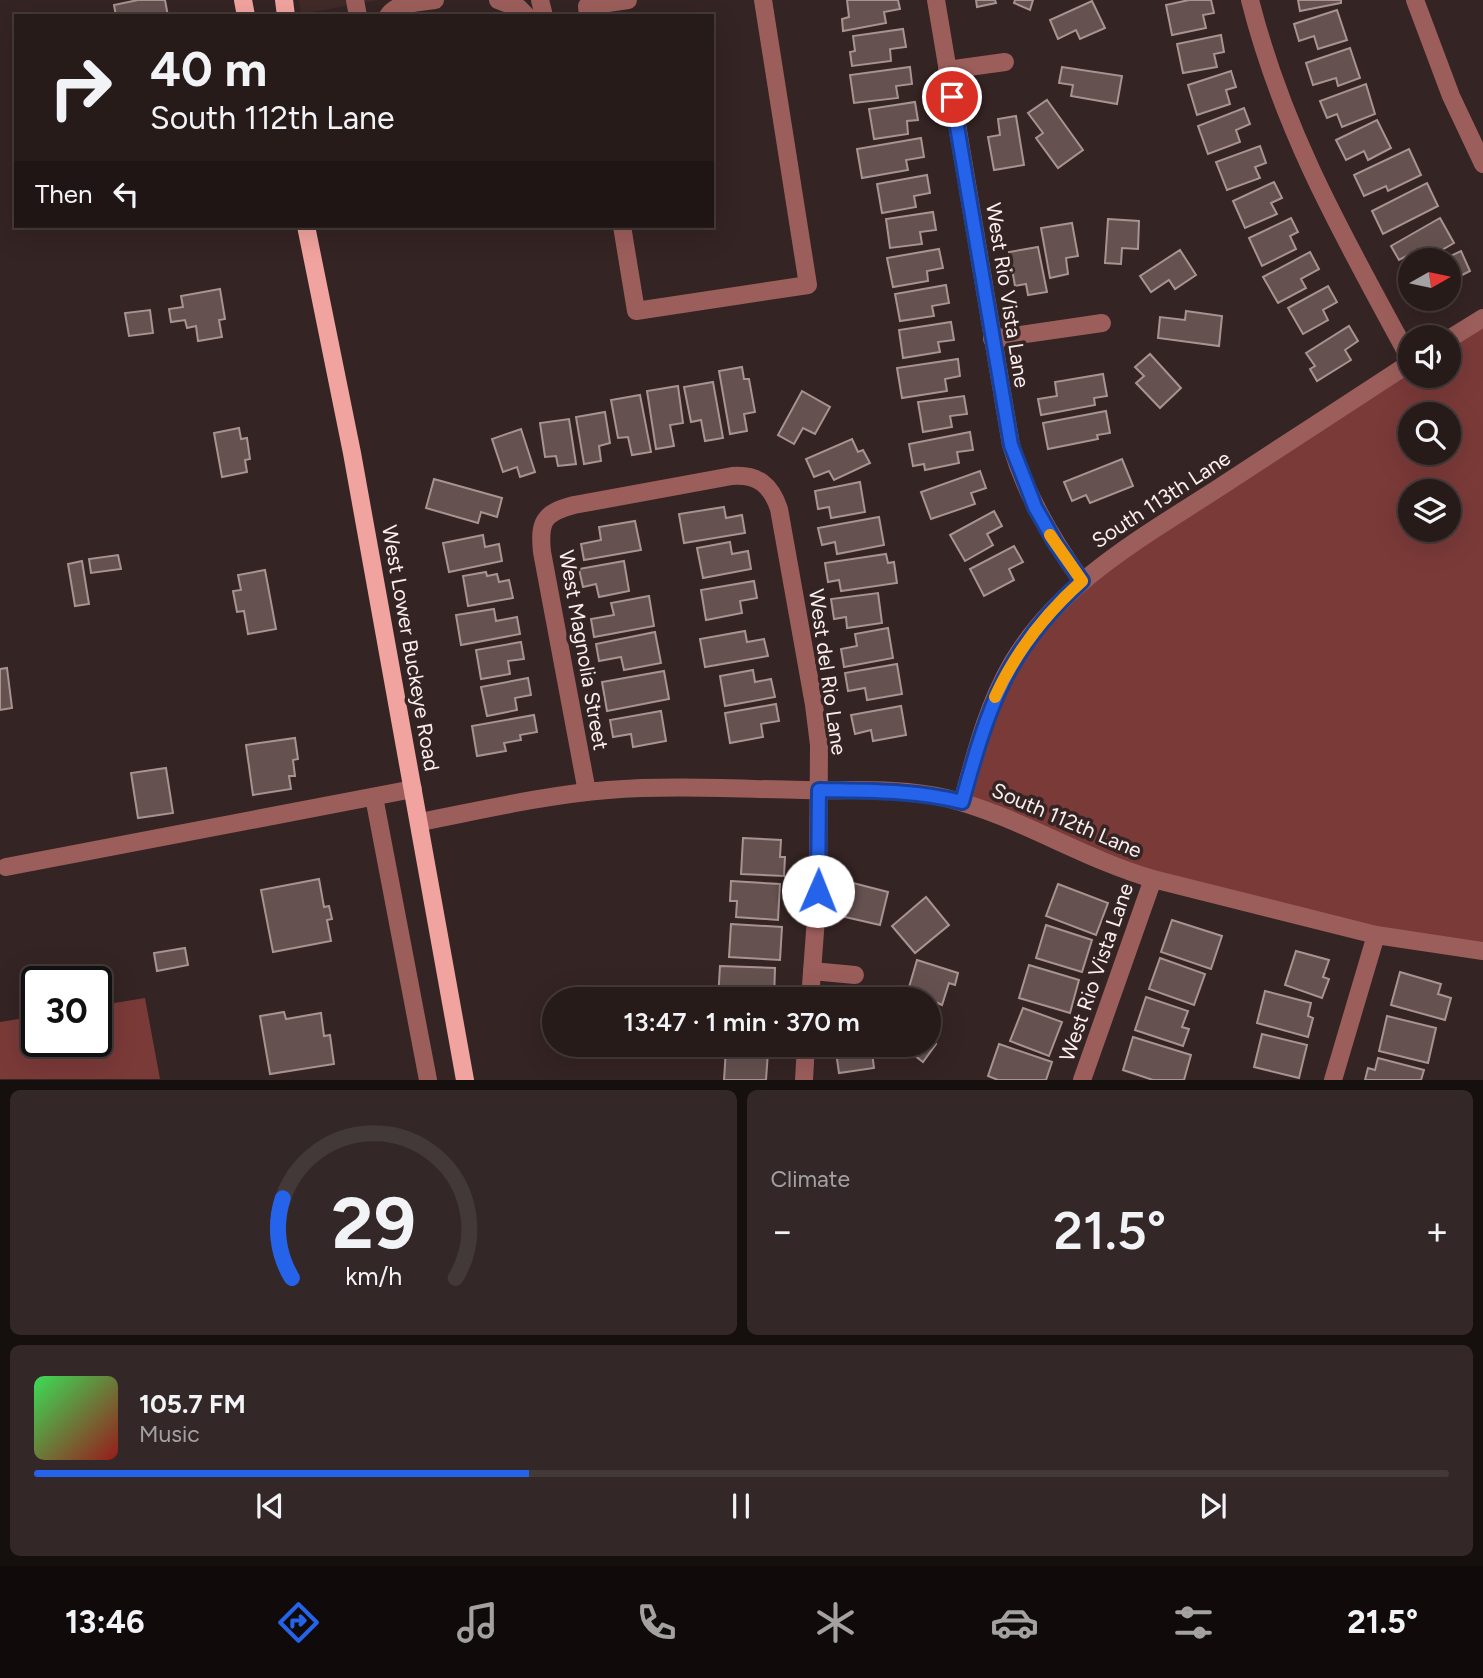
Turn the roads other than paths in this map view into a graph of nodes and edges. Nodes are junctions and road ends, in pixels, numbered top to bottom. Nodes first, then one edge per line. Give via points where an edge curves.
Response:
1 (435, 0) edge
2 (498, 0) edge
3 (628, 0) edge
4 (763, 0) edge
5 (936, 0) edge
6 (1250, 0) edge
7 (1416, 0) edge
8 (389, 14) edge
9 (525, 14) edge
10 (588, 14) edge
11 (1005, 62) dead end
12 (947, 70) junction
13 (1483, 164) edge
14 (306, 228) edge
15 (622, 228) edge
16 (1483, 318) edge
17 (1102, 323) dead end
18 (1461, 332) edge
19 (1398, 338) edge
20 (992, 339) junction
21 (1398, 369) edge
22 (546, 517) joint
23 (1082, 581) junction
24 (413, 789) junction
25 (819, 790) junction
26 (587, 792) junction
27 (374, 797) junction
28 (962, 802) junction
29 (420, 822) junction
30 (5, 867) dead end
31 (1153, 879) junction
32 (1377, 935) junction
33 (1483, 951) edge
34 (812, 971) junction
35 (855, 975) dead end
36 (811, 987) edge
37 (805, 1057) edge
38 (428, 1080) edge
39 (465, 1080) edge
40 (804, 1080) edge
41 (1082, 1080) edge
42 (1333, 1080) edge

1 - 8 street via 397,7
2 - 9 street
3 - 10 street via 586,6
4 - 15 street via 808,285 636,311
5 - 12 street, West Rio Vista Lane
6 - 19 street via 1300,147
7 - 13 street via 1451,96
11 - 12 street
12 - 20 street, West Rio Vista Lane
14 - 24 main road, West Lower Buckeye Road
16 - 18 street
17 - 20 street
20 - 23 street, West Rio Vista Lane via 1017,465 1045,526
21 - 23 street, South 113th Lane
22 - 25 street, West del Rio Lane via 574,505 733,476 764,482 776,499 781,522 817,724
22 - 26 street, West Magnolia Street via 541,527 542,552
23 - 28 street, South 113th Lane via 1039,624 1007,673 992,705
24 - 27 street
24 - 29 main road, West Lower Buckeye Road
25 - 26 street, South 112th Lane
25 - 28 street, South 112th Lane via 896,792
25 - 34 street, West del Rio Lane
26 - 29 street, South 112th Lane
27 - 30 street
27 - 38 street
28 - 31 street, South 112th Lane
29 - 39 main road, West Lower Buckeye Road
31 - 32 street, South 112th Lane
31 - 41 street, West Rio Vista Lane
32 - 33 street, South 112th Lane
32 - 42 street
34 - 35 street
34 - 36 street, West del Rio Lane
37 - 40 street

